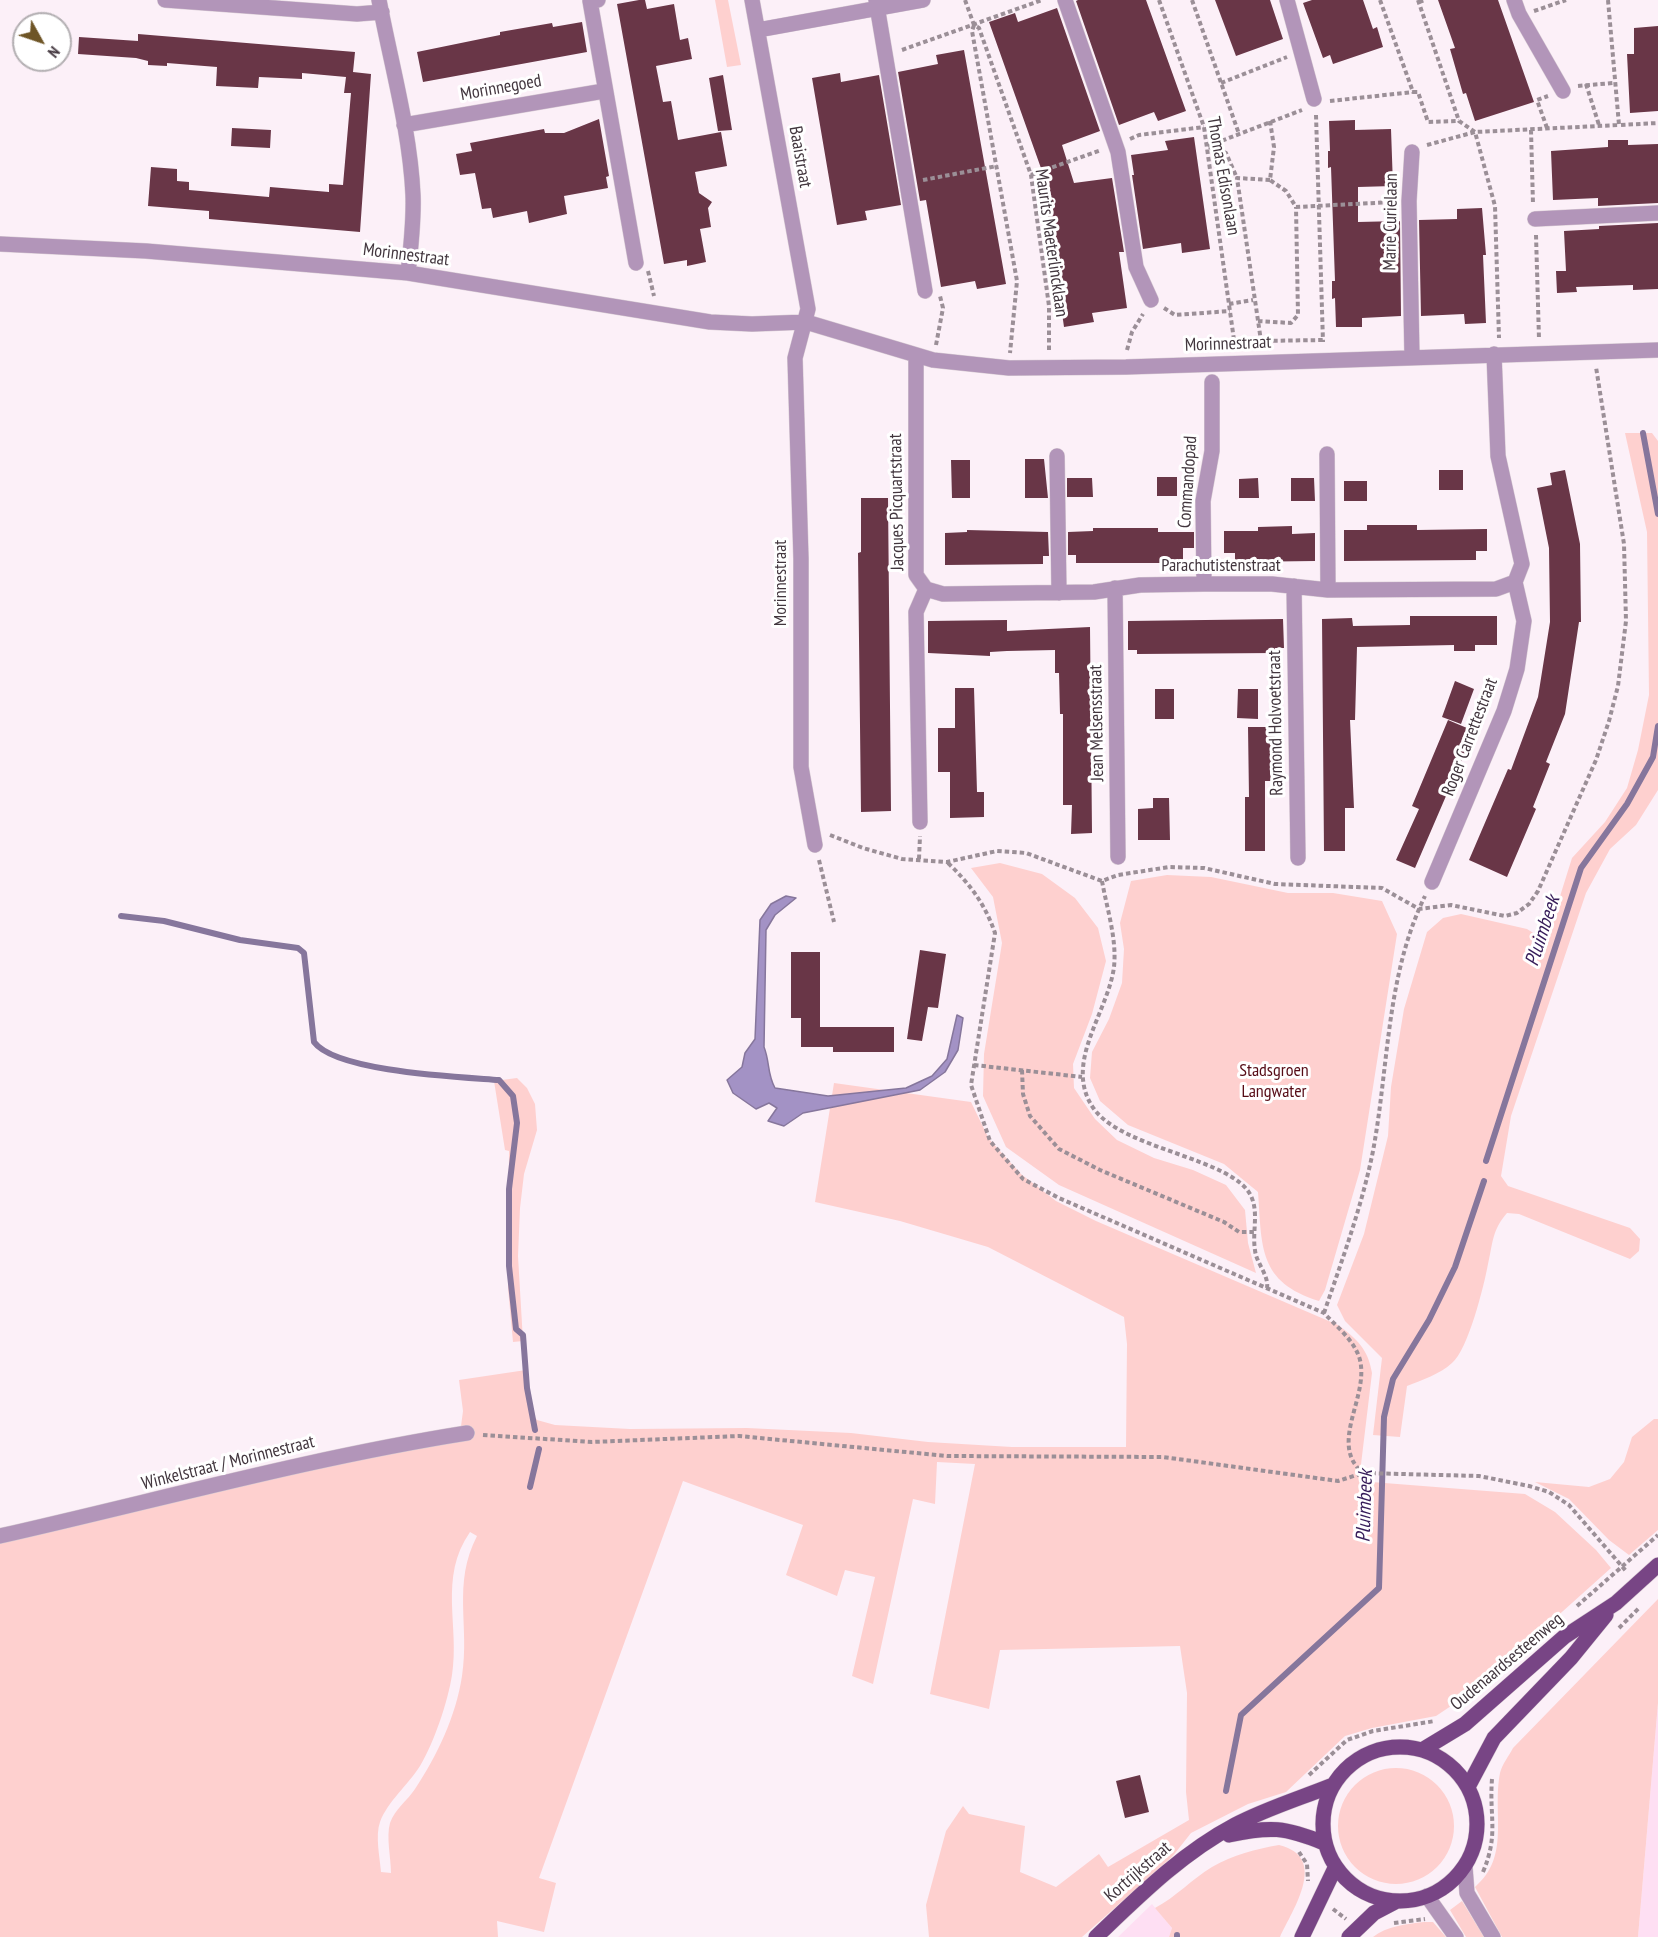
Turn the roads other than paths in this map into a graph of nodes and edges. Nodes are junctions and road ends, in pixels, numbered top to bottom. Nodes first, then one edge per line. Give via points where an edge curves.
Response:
1 (165, 0) edge
2 (598, 0) edge
3 (752, 0) edge
4 (922, 0) edge
5 (1065, 0) edge
6 (1287, 0) edge
7 (877, 4) edge
8 (381, 6) edge
9 (1516, 7) edge
10 (758, 30) junction
11 (604, 91) junction
12 (1563, 91) road end
13 (1316, 104) road end
14 (404, 125) junction
15 (1412, 152) road end
16 (1658, 213) edge
17 (1535, 219) road end
18 (0, 244) edge
19 (636, 263) road end
20 (408, 273) junction
21 (925, 291) road end
22 (1151, 300) road end
23 (806, 322) junction
24 (1658, 350) edge
25 (1497, 354) junction
26 (916, 356) junction
27 (1412, 357) junction
28 (1212, 382) dead end
29 (1327, 454) dead end
30 (1057, 456) dead end
31 (1515, 582) junction
32 (1204, 584) junction
33 (1294, 586) junction
34 (1115, 588) junction
35 (926, 589) junction
36 (1328, 590) junction
37 (1059, 593) junction
38 (920, 822) dead end
39 (815, 845) road end
40 (1118, 857) dead end
41 (1298, 858) dead end
42 (1432, 882) dead end
43 (467, 1433) road end
44 (0, 1536) edge
45 (1658, 1565) edge
46 (1616, 1603) junction
47 (1422, 1750) junction
48 (1333, 1785) junction
49 (1468, 1787) junction
50 (1209, 1839) junction
51 (1324, 1844) junction
52 (1465, 1867) junction
53 (1335, 1868) junction
54 (1427, 1896) junction
55 (1395, 1902) junction
56 (1354, 1932) edge
57 (1096, 1937) edge
58 (1302, 1937) edge
59 (1456, 1937) edge
60 (1493, 1937) edge

1 - 8 street via 357,14
2 - 11 street via 590,2
3 - 10 street, Baaistraat
4 - 7 street
5 - 22 street via 1116,144 1136,267
6 - 13 street
7 - 10 street
7 - 21 street
8 - 14 street
9 - 12 street
10 - 23 street, Baaistraat via 808,309
11 - 14 street, Morinnegoed
11 - 19 street
14 - 20 street via 413,193
15 - 27 street, Marie Curielaan via 1408,201
16 - 17 street
18 - 20 street, Morinnestraat via 146,251
20 - 23 street, Morinnestraat via 710,322
23 - 26 street, Morinnestraat
23 - 39 street, Morinnestraat via 795,358 801,559 801,767
24 - 25 street, Morinnestraat
25 - 27 street, Morinnestraat
25 - 31 street, Roger Carrettestraat via 1498,456 1522,564
26 - 27 street, Morinnestraat via 1009,368
26 - 35 street, Jacques Picquartstraat via 916,575
28 - 32 street, Commandopad via 1212,451 1203,501
29 - 36 street
30 - 37 street
31 - 36 street, Parachutistenstraat via 1496,589
31 - 42 street, Roger Carrettestraat via 1524,621 1517,669 1504,711
32 - 33 street, Parachutistenstraat
32 - 34 street, Parachutistenstraat
33 - 36 street, Parachutistenstraat
33 - 41 street, Raymond Holvoetstraat
34 - 37 street, Parachutistenstraat
34 - 40 street, Jean Melsensstraat
35 - 37 street, Parachutistenstraat via 943,594
35 - 38 street, Jacques Picquartstraat via 916,612
43 - 44 street, Winkelstraat / Morinnestraat via 288,1467
45 - 46 main road, Oudenaardsesteenweg
46 - 47 main road, Oudenaardsesteenweg via 1564,1637 1465,1724
46 - 49 main road, Oudenaardsesteenweg via 1571,1658 1494,1738
47 - 48 main road via 1381,1749 1362,1756
47 - 49 main road via 1440,1758
48 - 50 main road, Kortrijkstraat
48 - 51 main road via 1323,1814
49 - 52 main road via 1477,1827 1474,1848
50 - 51 main road, Kortrijkstraat via 1288,1829
50 - 57 main road, Kortrijkstraat via 1168,1870
51 - 53 main road
52 - 54 main road via 1452,1882
52 - 60 street via 1467,1893
53 - 55 main road via 1361,1892
53 - 58 main road
54 - 55 main road
54 - 59 street
55 - 56 main road via 1374,1913

